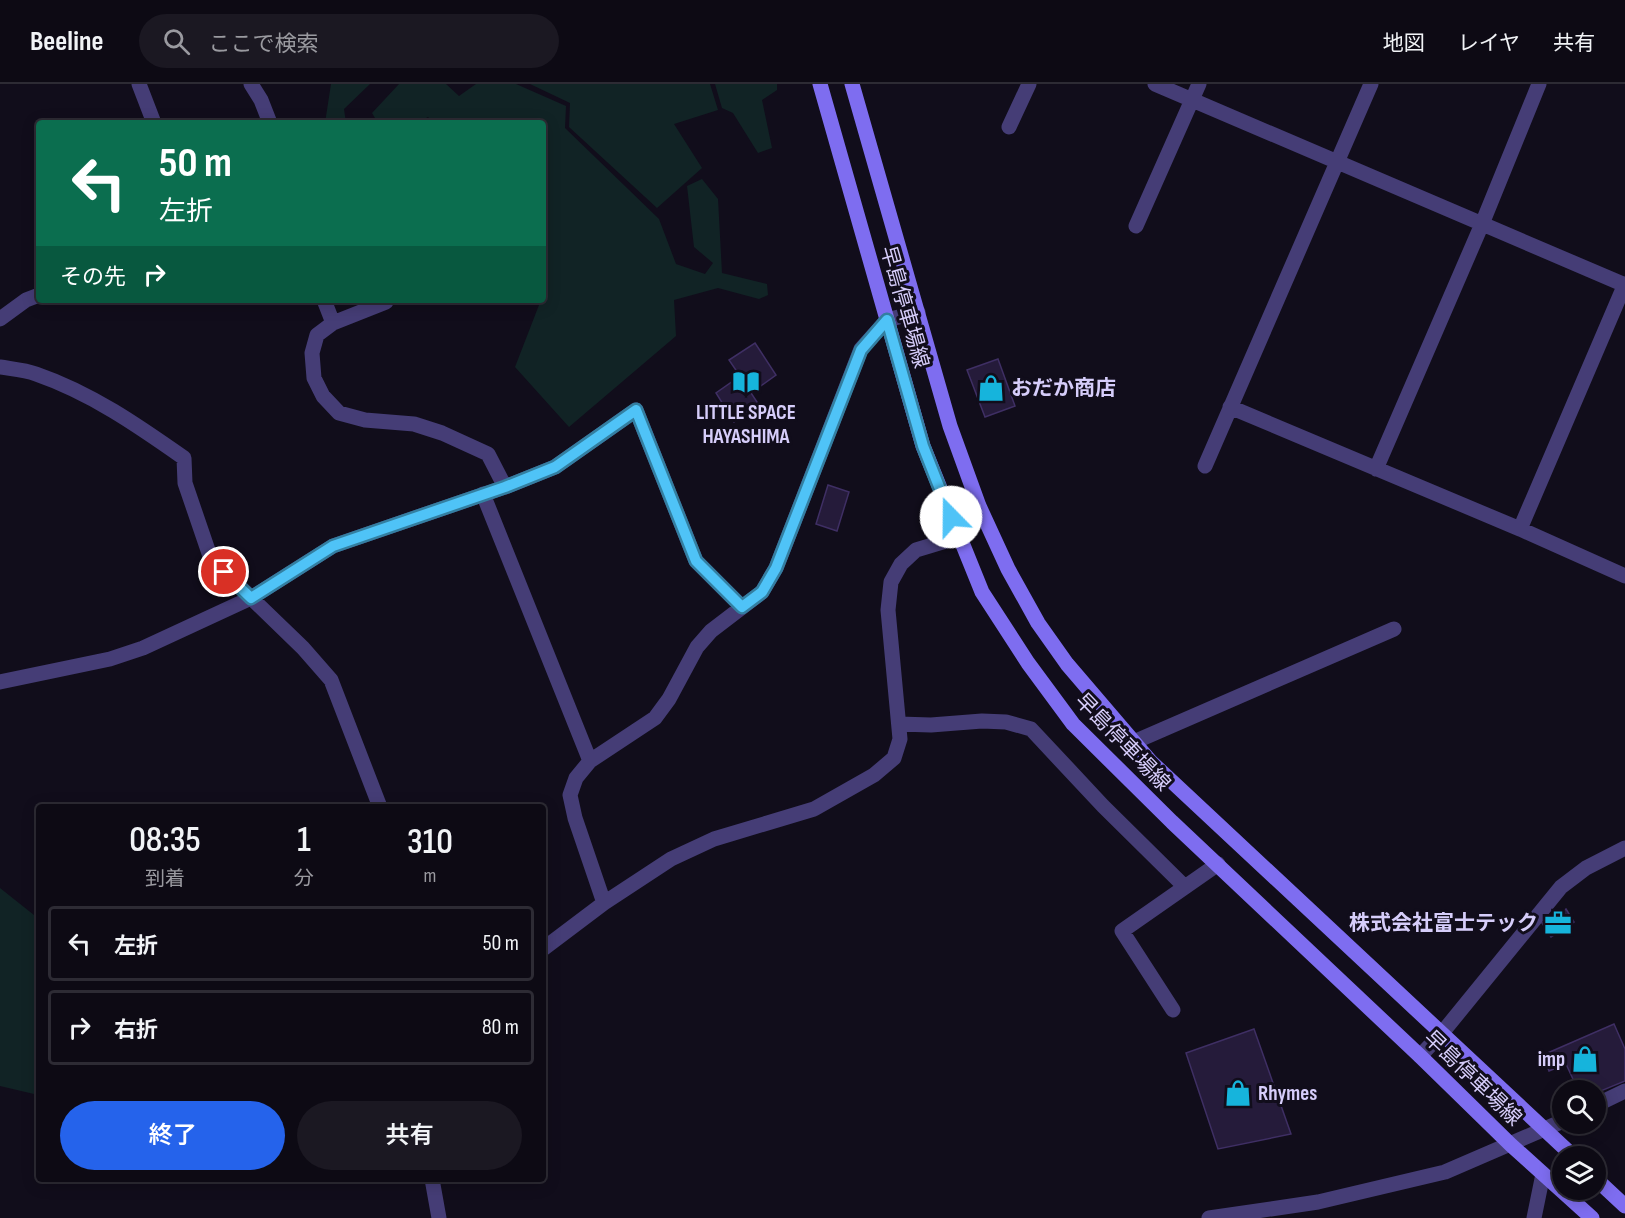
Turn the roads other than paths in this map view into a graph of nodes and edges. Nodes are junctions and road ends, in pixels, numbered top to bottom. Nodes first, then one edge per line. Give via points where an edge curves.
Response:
1 (139, 84) edge
2 (251, 84) edge
3 (820, 84) edge
4 (852, 84) edge
5 (1029, 84) edge
6 (1155, 84) edge
7 (1199, 84) edge
8 (1371, 84) edge
9 (1539, 84) edge
10 (1192, 100) junction
11 (153, 120) edge
12 (269, 120) edge
13 (1009, 127) dead end
14 (1337, 162) junction
15 (1482, 224) junction
16 (1136, 226) dead end
17 (1625, 285) edge
18 (36, 296) edge
19 (325, 303) edge
20 (383, 303) edge
21 (918, 312) junction
22 (0, 319) edge
23 (887, 320) junction
24 (333, 323) junction
25 (0, 367) edge
26 (1230, 407) junction
27 (1205, 466) dead end
28 (1376, 469) junction
29 (505, 487) junction
30 (483, 494) junction
31 (1520, 529) junction
32 (959, 537) junction
33 (1625, 576) edge
34 (251, 598) junction
35 (742, 607) junction
36 (1394, 629) dead end
37 (0, 682) edge
38 (898, 724) junction
39 (1134, 742) junction
40 (590, 761) junction
41 (379, 804) edge
42 (1625, 848) edge
43 (1218, 864) junction
44 (1185, 887) junction
45 (604, 903) junction
46 (546, 947) edge
47 (1173, 1010) dead end
48 (1442, 1033) junction
49 (1420, 1056) junction
50 (1625, 1091) edge
51 (1606, 1100) edge
52 (1552, 1126) edge
53 (1544, 1130) junction
54 (1511, 1145) junction
55 (1562, 1146) edge
56 (1544, 1174) junction
57 (433, 1182) edge
58 (1606, 1188) edge
59 (1625, 1206) edge
60 (439, 1218) edge
61 (1209, 1218) edge
62 (1534, 1218) edge
63 (1592, 1218) edge

1 - 11 street
2 - 12 street
3 - 23 main road, 早島停車場線
4 - 21 main road, 早島停車場線
5 - 13 street
6 - 10 street
7 - 10 street
8 - 14 street
9 - 15 street
10 - 14 street
10 - 16 street
14 - 15 street
14 - 26 street
15 - 17 street
15 - 28 street
17 - 31 street
18 - 22 street
19 - 24 street
20 - 24 street
21 - 23 street
21 - 39 main road, 早島停車場線 via 950,426 979,506 1008,569 1066,664
23 - 32 main road, 早島停車場線 via 923,446
23 - 35 street via 861,350 776,568 762,592
24 - 29 street via 317,335 312,353 314,378 323,396 339,413 365,420 414,424 442,433 488,454
25 - 34 street via 34,373 70,387 118,412 184,458 185,483 211,559
26 - 27 street
26 - 28 street
28 - 31 street
29 - 30 street
29 - 35 street via 555,467 636,410 696,561
30 - 34 street via 333,546
30 - 40 street
31 - 33 street
32 - 38 street via 916,550 901,564 891,582 888,610
32 - 43 main road, 早島停車場線 via 982,592 1073,724
34 - 37 street via 132,652
34 - 41 street via 331,680
35 - 40 street via 697,647 655,718
36 - 39 street
38 - 44 street via 1006,722 1030,729
38 - 45 street via 900,739 894,758 874,775 814,809 714,839 671,859
39 - 48 main road, 早島停車場線
40 - 45 street via 576,778 570,795
42 - 48 street via 1586,868 1561,887
43 - 44 street
43 - 49 main road, 早島停車場線
44 - 47 street via 1122,931
45 - 46 street
48 - 49 street
48 - 53 main road, 早島停車場線
49 - 54 main road, 早島停車場線
50 - 51 street
52 - 53 street
53 - 54 street
53 - 55 main road, 早島停車場線
54 - 56 main road, 早島停車場線
54 - 61 street via 1434,1175 1318,1202
56 - 62 street
56 - 63 main road, 早島停車場線
57 - 60 street
58 - 59 main road

